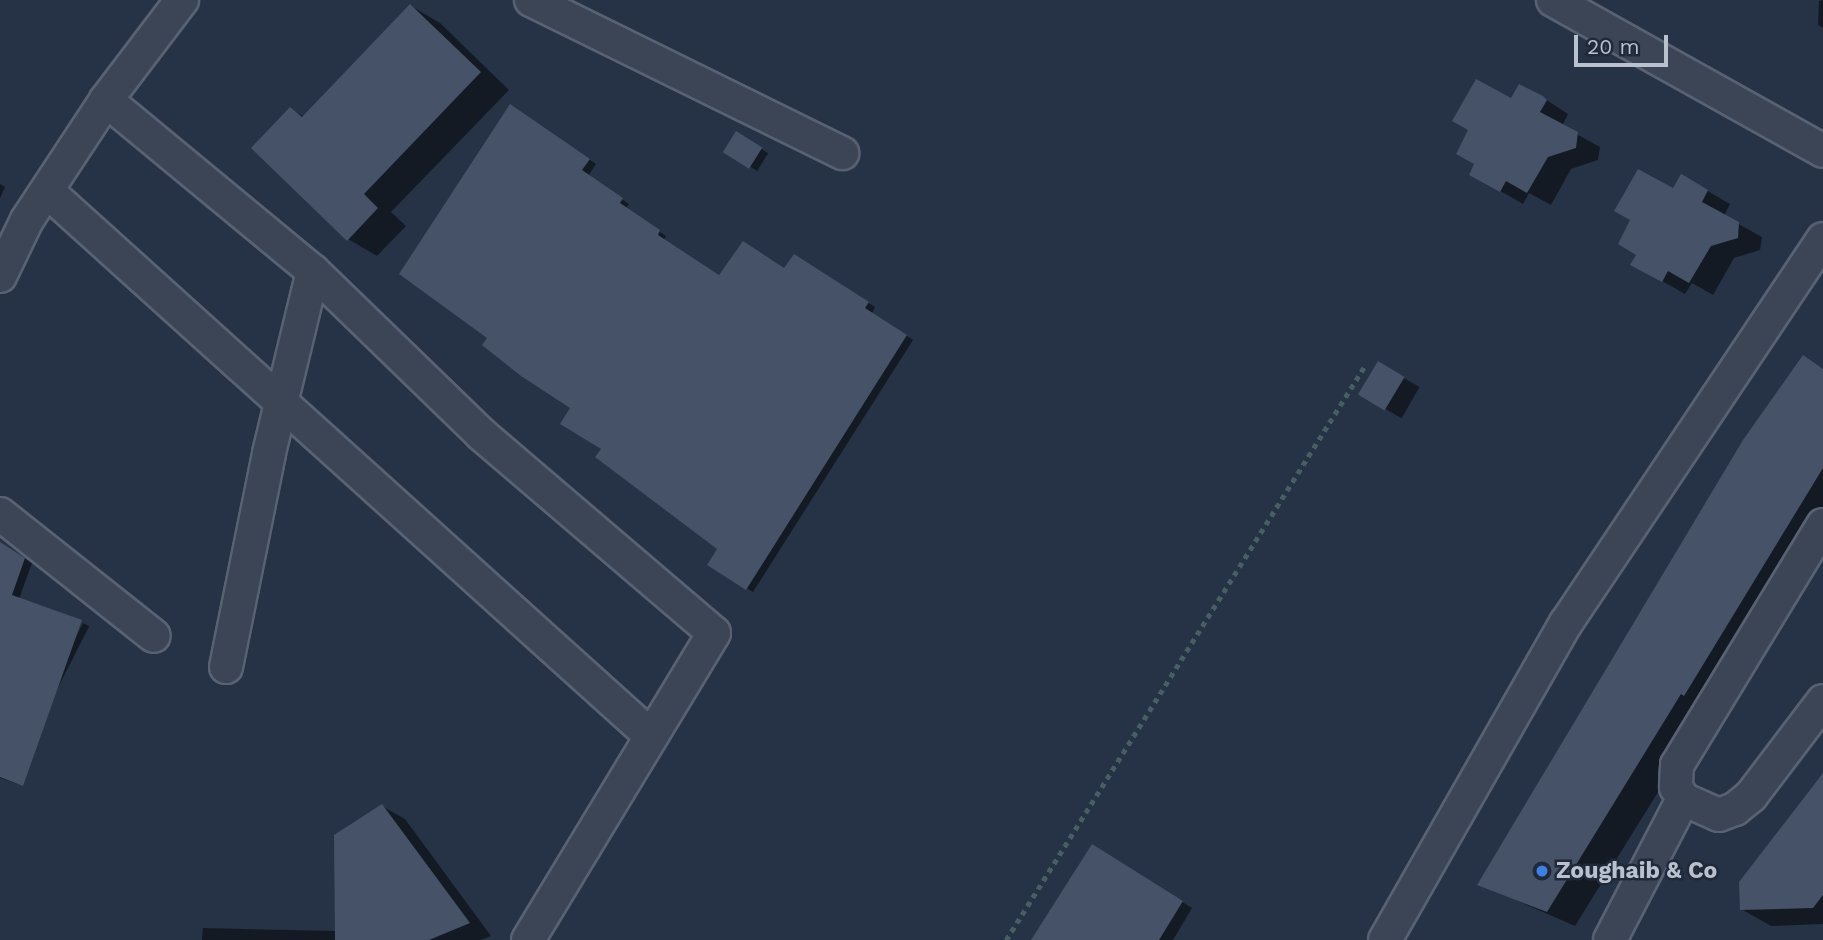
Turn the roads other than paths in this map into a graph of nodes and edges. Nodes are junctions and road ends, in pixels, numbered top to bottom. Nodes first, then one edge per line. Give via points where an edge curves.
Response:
1 (182, 0) edge
2 (531, 0) edge
3 (1553, 0) edge
4 (106, 100) junction
5 (1823, 150) edge
6 (842, 153) dead end
7 (47, 191) junction
8 (1823, 239) edge
9 (313, 271) junction
10 (0, 276) edge
11 (280, 405) junction
12 (0, 514) edge
13 (1823, 525) edge
14 (154, 636) dead end
15 (226, 667) dead end
16 (1823, 701) edge
17 (650, 735) junction
18 (1683, 799) junction
19 (528, 940) edge
20 (1385, 940) edge
21 (1610, 940) edge

1 - 4 street
2 - 6 street
3 - 5 street
4 - 7 street
4 - 9 street
7 - 10 street
7 - 11 street
8 - 20 street via 1566,623
9 - 11 street
9 - 17 street via 481,433 714,633
11 - 15 street
11 - 17 street
12 - 14 street
13 - 18 street via 1677,765 1676,787
16 - 18 street via 1751,796 1735,809 1718,815
17 - 19 street
18 - 21 street

